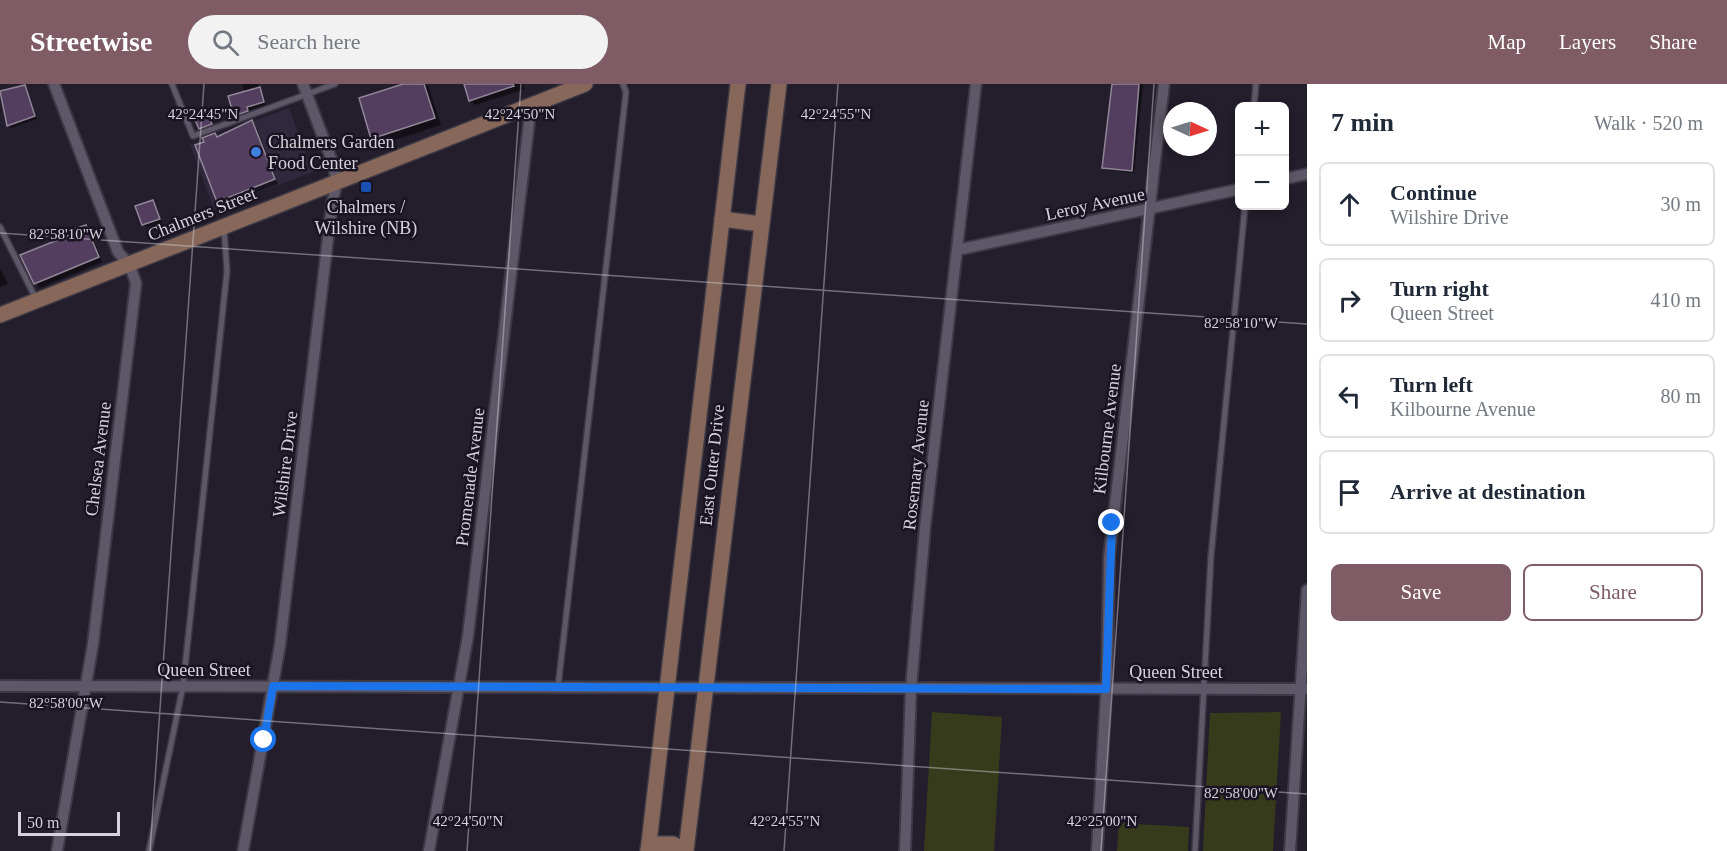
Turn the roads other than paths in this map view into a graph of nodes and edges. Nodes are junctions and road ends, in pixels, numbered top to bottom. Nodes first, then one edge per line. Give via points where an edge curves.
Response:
1 (54, 84) edge
2 (172, 84) edge
3 (335, 84) edge
4 (585, 84) edge
5 (623, 84) edge
6 (738, 84) edge
7 (779, 84) edge
8 (976, 84) edge
9 (1164, 84) edge
10 (1256, 84) edge
11 (305, 89) edge
12 (559, 89) edge
13 (1254, 102) edge
14 (531, 106) junction
15 (1307, 174) edge
16 (1289, 178) edge
17 (337, 182) junction
18 (1235, 190) edge
19 (1149, 210) junction
20 (1245, 210) edge
21 (722, 219) junction
22 (761, 224) junction
23 (0, 227) edge
24 (224, 227) junction
25 (957, 250) junction
26 (129, 264) junction
27 (36, 301) junction
28 (0, 315) edge
29 (1307, 590) edge
30 (0, 686) edge
31 (86, 686) junction
32 (183, 686) junction
33 (273, 686) junction
34 (460, 687) junction
35 (558, 687) junction
36 (666, 688) junction
37 (707, 688) junction
38 (911, 688) junction
39 (1106, 689) junction
40 (1205, 689) junction
41 (1303, 689) edge
42 (648, 850) edge
43 (57, 851) edge
44 (149, 851) edge
45 (243, 851) edge
46 (429, 851) edge
47 (686, 851) edge
48 (905, 851) edge
49 (1097, 851) edge
50 (1195, 851) edge
51 (1290, 851) edge

1 - 26 street, Chelsea Avenue via 118,252
2 - 11 lane via 193,136
3 - 11 lane
4 - 12 street, Chalmers Street
5 - 35 lane via 626,92
6 - 21 street, East Outer Drive
7 - 22 street, East Outer Drive
8 - 25 street, Rosemary Avenue
9 - 19 street, Kilbourne Avenue
10 - 13 lane
11 - 17 street, Wilshire Drive
12 - 14 street, Chalmers Street
14 - 17 street, Chalmers Street
14 - 34 street, Promenade Avenue
15 - 16 street
17 - 24 street, Chalmers Street
17 - 33 street, Wilshire Drive
18 - 19 street, Leroy Avenue
19 - 25 street, Leroy Avenue
19 - 39 street, Kilbourne Avenue via 1111,534
20 - 40 lane via 1211,556
21 - 22 street
21 - 36 street, East Outer Drive
22 - 37 street, East Outer Drive
23 - 27 lane
24 - 26 street, Chalmers Street
24 - 32 lane via 227,271
25 - 38 street, Rosemary Avenue
26 - 27 street, Chalmers Street
26 - 31 street, Chelsea Avenue via 136,283
27 - 28 street, Chalmers Street
29 - 41 street
30 - 31 street, Queen Street
31 - 32 street, Queen Street
31 - 43 street, Chelsea Avenue
32 - 33 street, Queen Street
32 - 44 lane
33 - 34 street, Queen Street
33 - 45 street, Wilshire Drive
34 - 35 street, Queen Street
34 - 46 street, Promenade Avenue
35 - 36 street, Queen Street
36 - 37 street, Queen Street
36 - 42 street, East Outer Drive
37 - 38 street, Queen Street
37 - 47 street, East Outer Drive
38 - 39 street, Queen Street
38 - 48 street, Rosemary Avenue
39 - 40 street, Queen Street
39 - 49 street, Kilbourne Avenue
40 - 41 street, Queen Street
40 - 50 lane
41 - 51 street
42 - 47 street via 655,843

